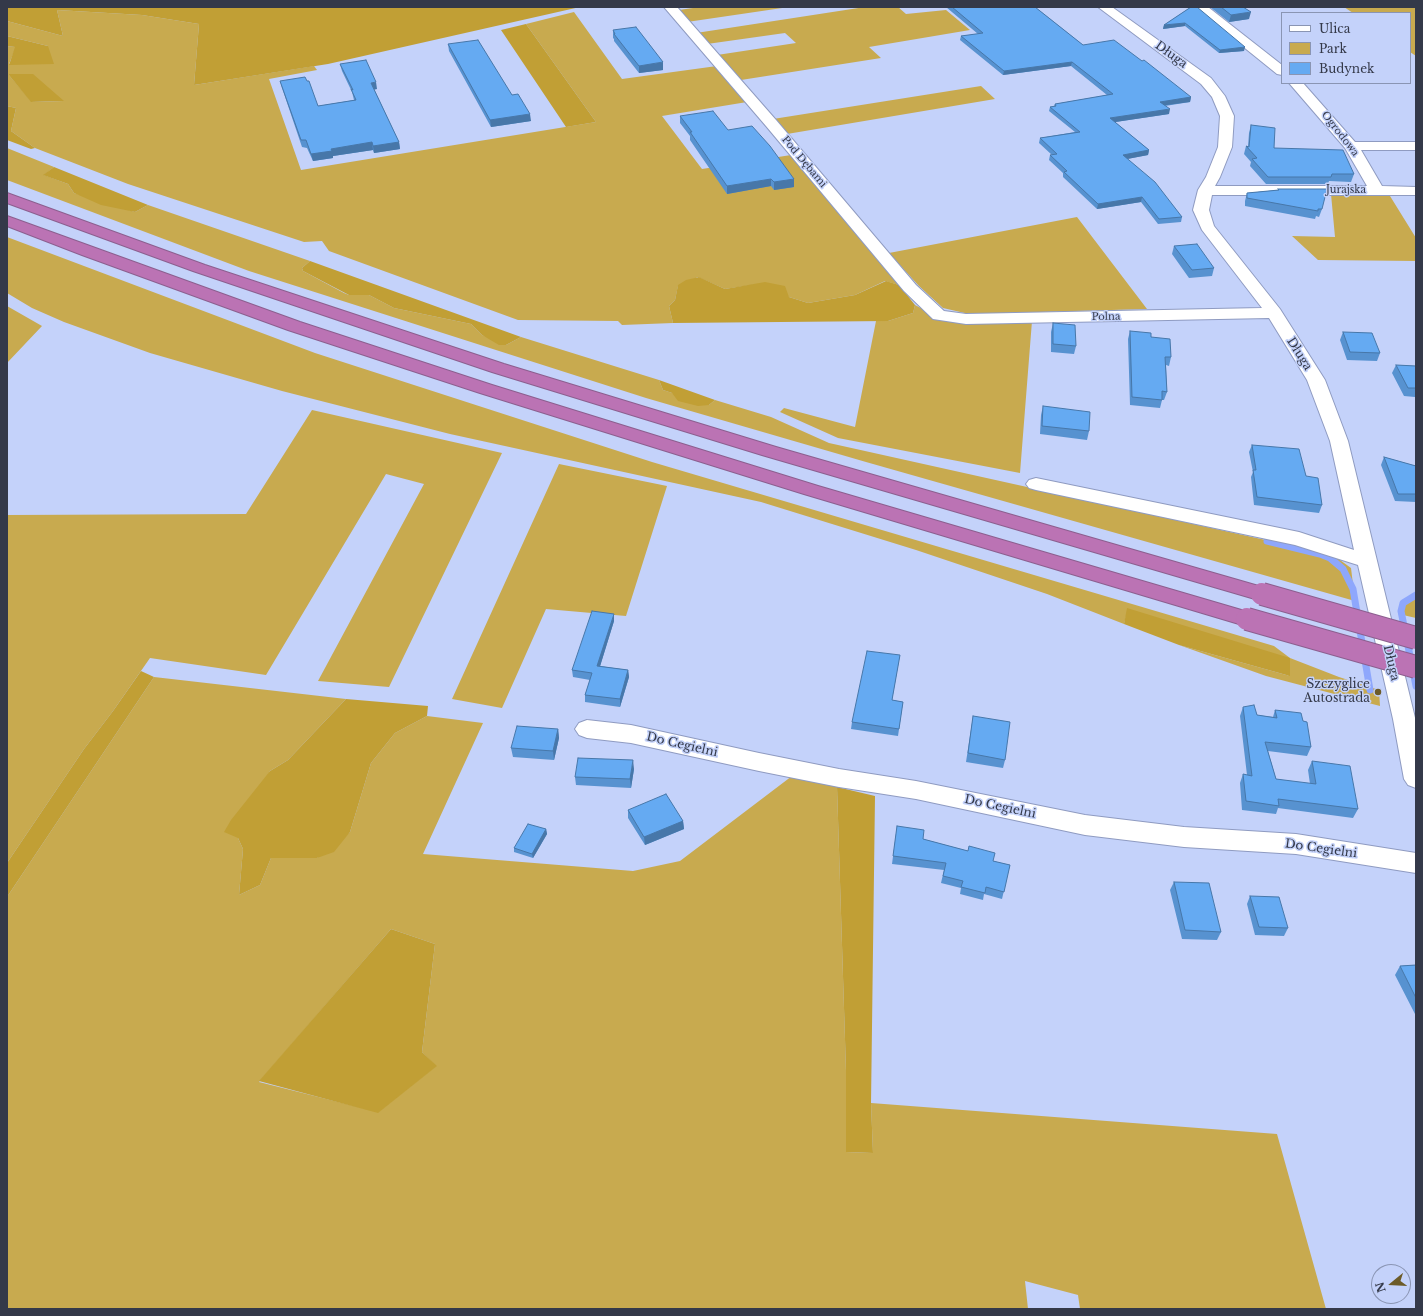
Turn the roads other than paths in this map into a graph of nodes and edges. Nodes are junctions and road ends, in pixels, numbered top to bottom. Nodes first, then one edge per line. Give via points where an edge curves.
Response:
1 (670, 7) edge
2 (1104, 7) edge
3 (1200, 7) edge
4 (1281, 70) edge
5 (1297, 84) edge
6 (1352, 146) junction
7 (1416, 146) edge
8 (1204, 190) junction
9 (1377, 190) junction
10 (1416, 191) edge
11 (7, 198) edge
12 (7, 221) edge
13 (1274, 313) junction
14 (939, 315) joint
15 (1036, 484) dead end
16 (1367, 561) junction
17 (1416, 638) edge
18 (1416, 668) edge
19 (587, 728) dead end
20 (1416, 779) edge
21 (1416, 863) edge

1 - 14 street, Pod Dębami via 910,288
2 - 8 street, Długa via 1206,80 1218,96 1227,116 1225,147 1213,177
3 - 4 street
5 - 6 street, Ogrodowa
6 - 7 street
6 - 9 street, Ogrodowa
8 - 9 street, Jurajska
8 - 13 street, Długa via 1201,210 1207,226
9 - 10 street, Jurajska
11 - 17 highway, bridge via 199,268 505,370 784,455
12 - 18 highway, bridge via 287,323 486,389 796,486
13 - 14 street, Polna via 966,319
13 - 16 street, Długa via 1316,380 1339,441
15 - 16 street via 1299,539
16 - 20 street, Długa
19 - 21 street, Do Cegielni via 631,734 759,762 916,790 1085,825 1184,837 1296,844

